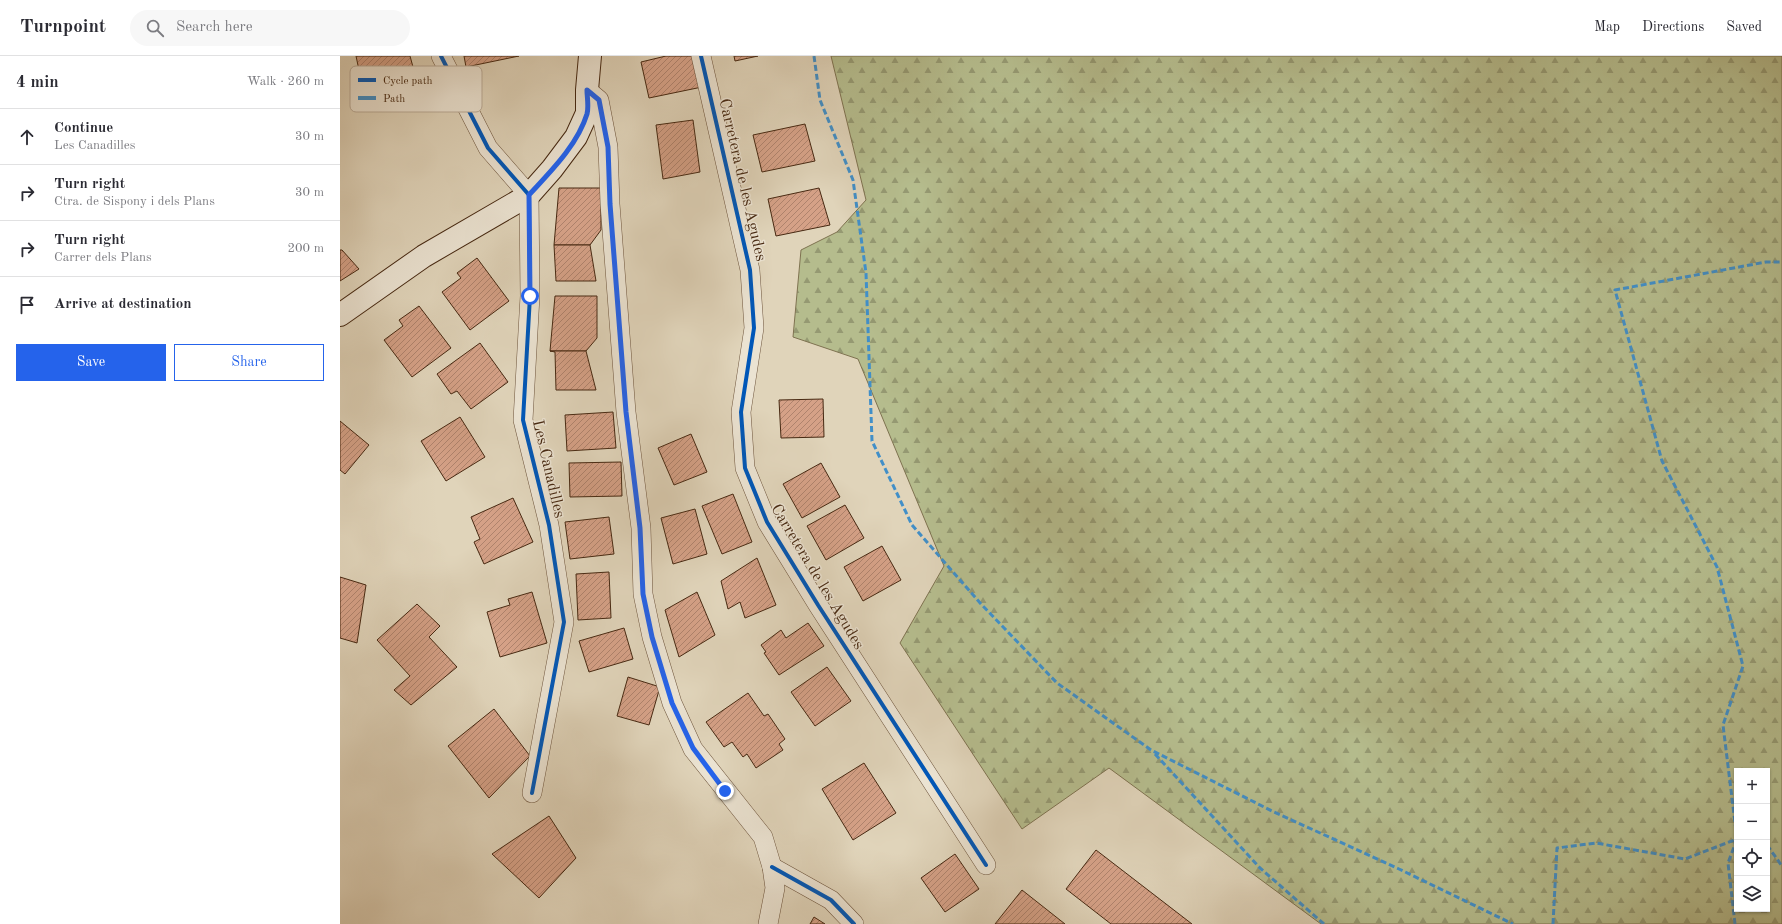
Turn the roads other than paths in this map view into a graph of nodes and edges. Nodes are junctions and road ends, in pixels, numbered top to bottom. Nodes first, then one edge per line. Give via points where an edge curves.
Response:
1 (441, 56) edge
2 (590, 56) edge
3 (701, 56) edge
4 (446, 66) edge
5 (587, 90) junction
6 (470, 112) edge
7 (529, 195) junction
8 (340, 315) edge
9 (532, 793) dead end
10 (986, 865) dead end
11 (772, 867) junction
12 (768, 924) edge
13 (854, 924) edge

1 - 4 street
2 - 5 main road
3 - 10 street, Carretera de les Agudes via 750,270 754,328 741,412 745,468 768,522 810,592
5 - 7 main road via 587,113 576,137
5 - 11 street via 599,100 608,147 626,412 640,528 643,594 652,637 672,703 693,748 763,837
6 - 7 street via 488,148
7 - 8 main road via 424,256
7 - 9 street, Les Canadilles via 530,296 523,420 549,525 564,622
11 - 12 street via 776,888
11 - 13 street via 831,900

